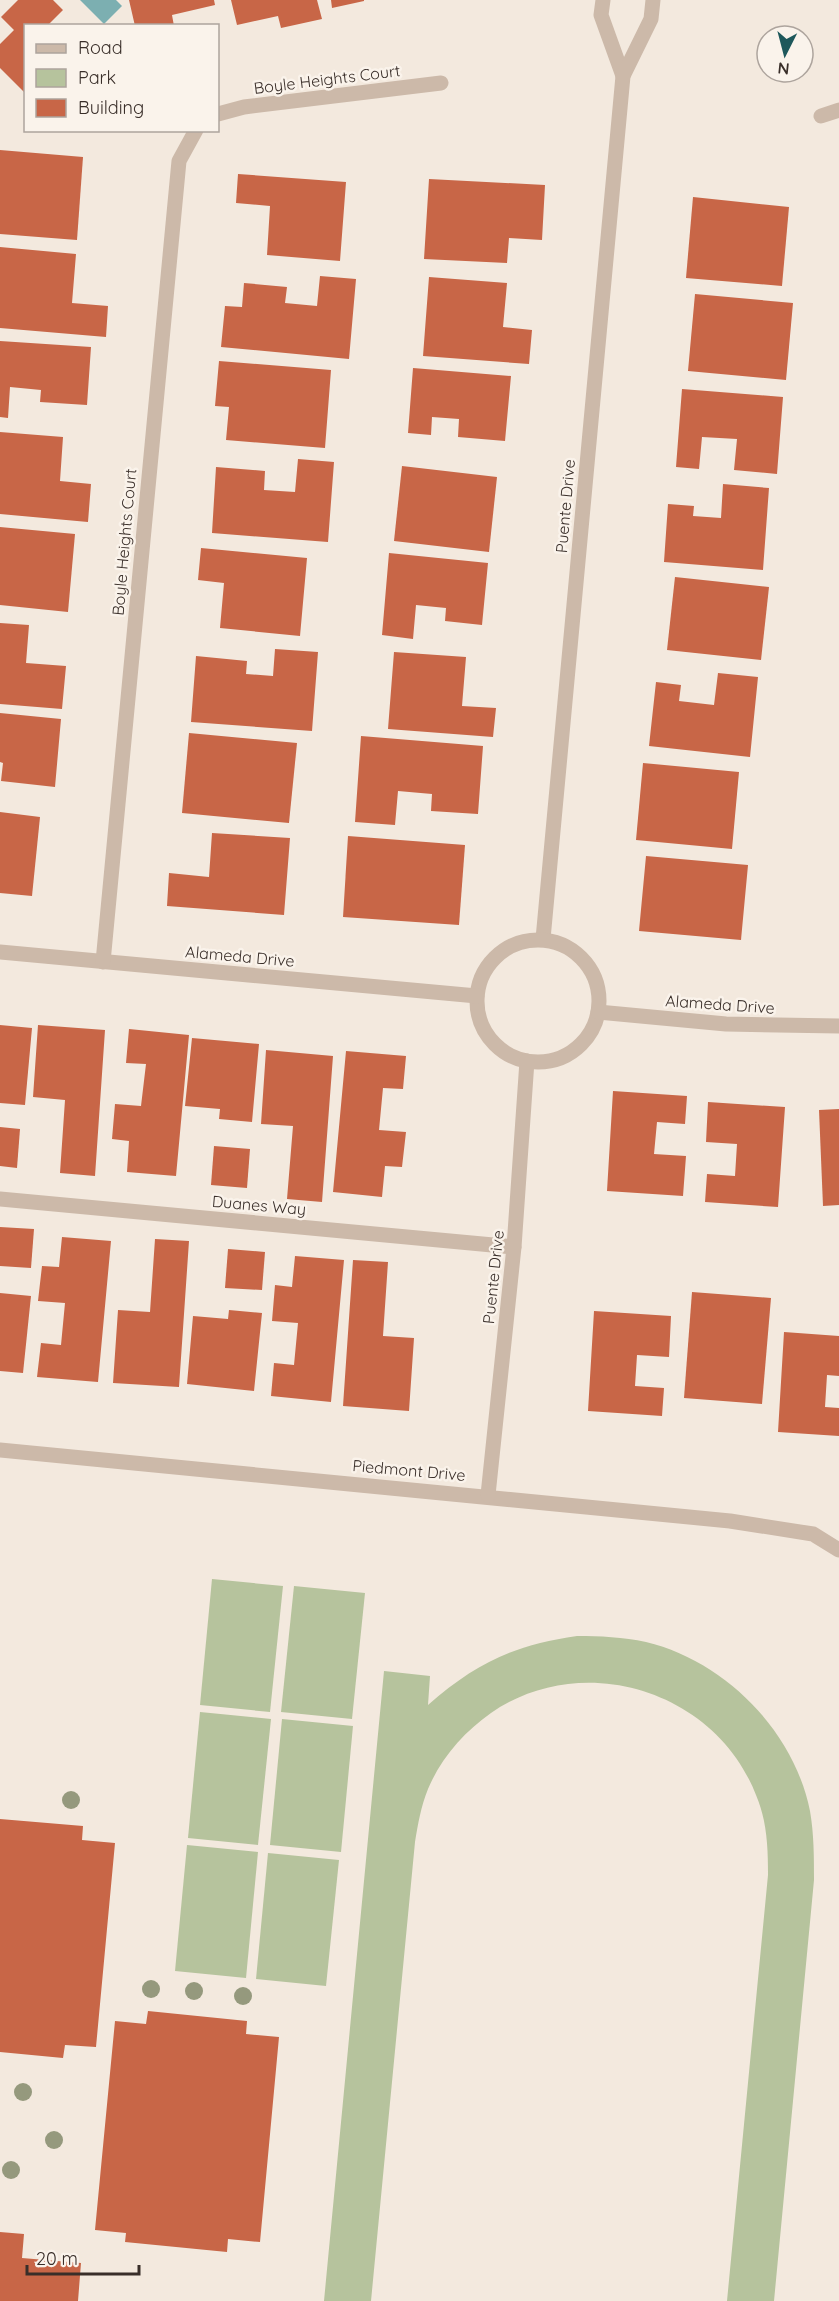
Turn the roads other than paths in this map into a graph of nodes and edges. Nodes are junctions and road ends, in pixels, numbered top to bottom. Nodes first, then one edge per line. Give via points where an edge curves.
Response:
1 (603, 0) edge
2 (653, 0) edge
3 (622, 76) junction
4 (441, 83) dead end
5 (839, 110) edge
6 (219, 114) edge
7 (821, 116) dead end
8 (194, 132) edge
9 (543, 939) junction
10 (0, 952) edge
11 (103, 962) junction
12 (477, 996) junction
13 (598, 1012) junction
14 (839, 1026) edge
15 (527, 1061) junction
16 (0, 1199) edge
17 (514, 1247) junction
18 (0, 1450) edge
19 (488, 1495) junction
20 (839, 1550) edge

1 - 3 street, Puente Drive via 601,15
2 - 3 street, Puente Drive via 651,20
3 - 9 street, Puente Drive
4 - 6 street, Boyle Heights Court via 244,107
5 - 7 street
8 - 11 street, Boyle Heights Court via 178,170
9 - 12 street via 516,943 502,951 489,963
9 - 13 street via 568,948 588,965 598,987
10 - 11 street, Alameda Drive
11 - 12 street, Alameda Drive
12 - 15 street via 477,1012 487,1035 499,1048
13 - 14 street, Alameda Drive via 726,1024
13 - 15 street via 578,1048 554,1059
15 - 17 street, Puente Drive
16 - 17 street, Duanes Way
17 - 19 street, Puente Drive
18 - 19 street, Piedmont Drive
19 - 20 street, Piedmont Drive via 730,1521 813,1534

